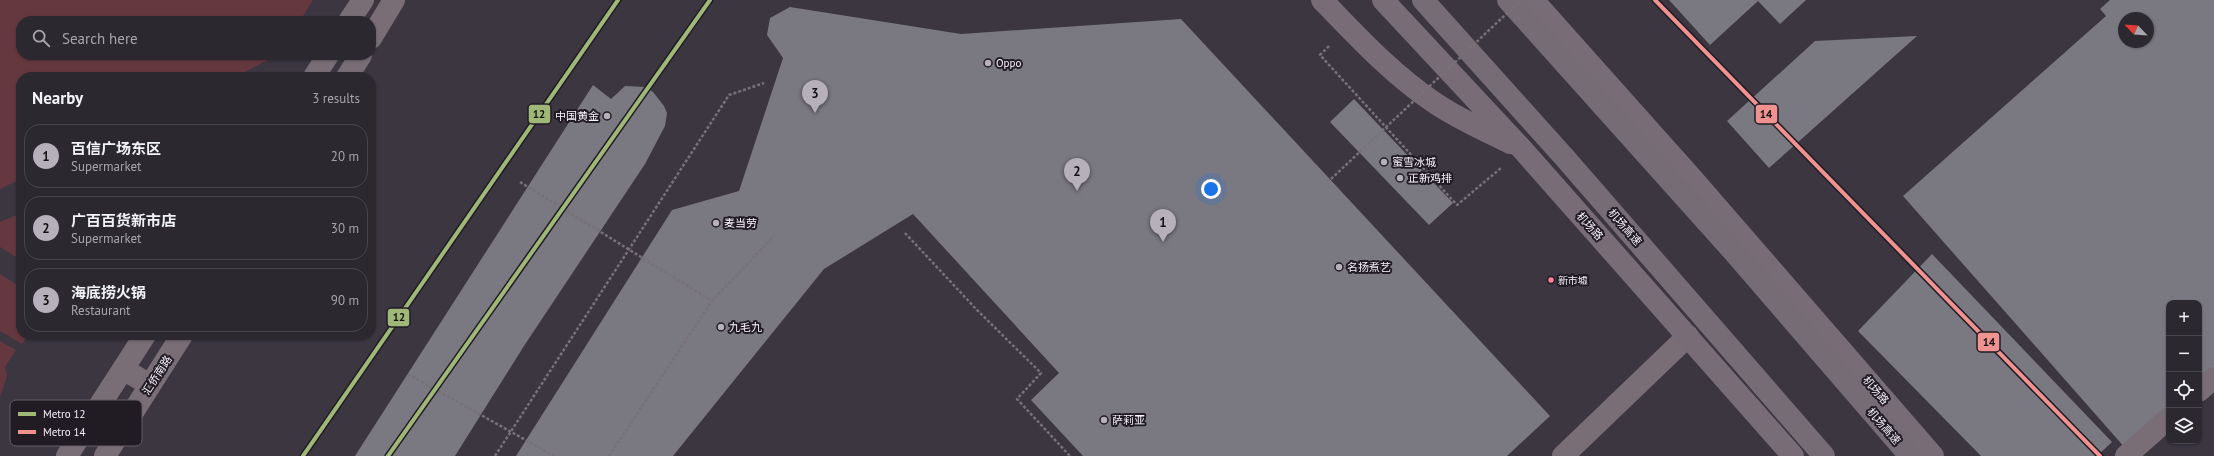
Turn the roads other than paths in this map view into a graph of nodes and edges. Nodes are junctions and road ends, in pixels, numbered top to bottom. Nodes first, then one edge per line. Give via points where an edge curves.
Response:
1 (363, 0) edge
2 (394, 0) edge
3 (1322, 0) edge
4 (1383, 0) edge
5 (1423, 0) edge
6 (1508, 0) edge
7 (1533, 0) edge
8 (352, 16) edge
9 (376, 30) edge
10 (325, 60) edge
11 (358, 60) edge
12 (317, 72) edge
13 (350, 72) edge
14 (1522, 149) junction
15 (1688, 336) junction
16 (142, 340) edge
17 (179, 340) edge
18 (123, 369) junction
19 (2214, 378) edge
20 (150, 385) junction
21 (2202, 388) edge
22 (103, 400) edge
23 (140, 400) edge
24 (2166, 421) edge
25 (73, 446) edge
26 (111, 446) edge
27 (66, 456) edge
28 (105, 456) edge
29 (1563, 456) edge
30 (1793, 456) edge
31 (1824, 456) edge
32 (1910, 456) edge
33 (1933, 456) edge
34 (2126, 456) edge

1 - 8 street
2 - 9 street
3 - 14 highway via 1398,76 1432,102
4 - 14 highway, 机场路
5 - 31 highway, 机场高速
6 - 32 highway, 机场高速 via 1733,251
7 - 33 highway, 机场路 via 1691,177
10 - 12 street
11 - 13 street
14 - 15 highway, 机场路
15 - 29 street
15 - 30 highway, 机场路
16 - 18 street
17 - 20 street, 汇侨南路
18 - 20 street
18 - 22 street
19 - 21 street
20 - 23 street, 汇侨南路
24 - 34 street
25 - 27 street
26 - 28 street, 汇侨南路

